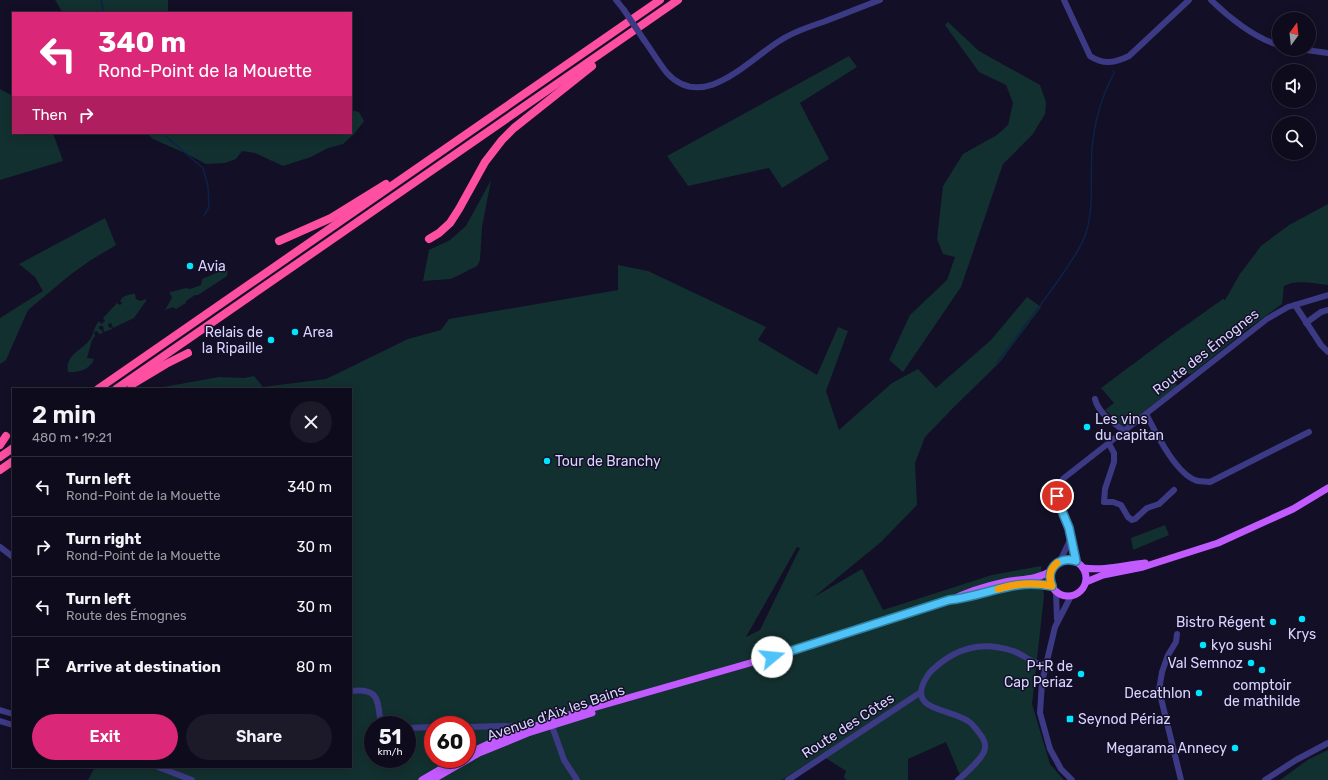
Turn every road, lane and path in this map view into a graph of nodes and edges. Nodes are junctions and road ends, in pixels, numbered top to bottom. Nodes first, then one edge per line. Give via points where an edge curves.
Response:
1 (616, 0) edge
2 (660, 0) edge
3 (678, 0) edge
4 (880, 0) edge
5 (1064, 0) edge
6 (1189, 0) edge
7 (1211, 0) edge
8 (644, 24) junction
9 (1272, 42) edge
10 (1316, 51) edge
11 (1328, 53) edge
12 (488, 119) junction
13 (429, 239) dead end
14 (279, 241) dead end
15 (1328, 296) edge
16 (1295, 305) junction
17 (1328, 310) edge
18 (1306, 323) junction
19 (1328, 352) edge
20 (188, 353) dead end
21 (99, 388) edge
22 (117, 388) edge
23 (126, 388) edge
24 (1095, 400) dead end
25 (1146, 414) junction
26 (1124, 431) junction
27 (1309, 432) dead end
28 (6, 436) dead end
29 (1109, 444) junction
30 (0, 445) edge
31 (12, 449) edge
32 (0, 457) edge
33 (12, 462) edge
34 (0, 470) edge
35 (1328, 488) edge
36 (1174, 490) dead end
37 (1071, 538) junction
38 (0, 547) edge
39 (12, 556) edge
40 (1161, 560) junction
41 (1060, 561) junction
42 (1076, 561) junction
43 (1084, 568) junction
44 (1051, 571) junction
45 (1086, 582) junction
46 (1054, 589) junction
47 (1071, 596) junction
48 (949, 600) junction
49 (1057, 622) junction
50 (1177, 634) dead end
51 (1046, 665) junction
52 (670, 687) junction
53 (352, 691) edge
54 (921, 692) junction
55 (0, 710) edge
56 (12, 714) edge
57 (380, 716) edge
58 (0, 721) edge
59 (12, 725) edge
60 (552, 726) junction
61 (476, 727) edge
62 (528, 728) junction
63 (1328, 743) edge
64 (476, 750) edge
65 (161, 768) edge
66 (443, 768) edge
67 (192, 780) edge
68 (422, 780) edge
69 (432, 780) edge
70 (577, 780) edge
71 (788, 780) edge
72 (958, 780) edge
73 (1072, 780) edge
74 (1182, 780) edge
75 (1265, 780) edge

1 - 4 street, bridge via 674,79 690,86 708,87 724,80 781,39
2 - 12 highway
3 - 8 highway
5 - 6 street via 1090,56 1095,60 1112,63 1129,56
7 - 9 street via 1228,15
8 - 13 highway via 502,140 485,162 450,223
8 - 22 highway
10 - 11 street
12 - 14 highway via 331,218
12 - 21 highway
15 - 16 street, Route des Émognes
16 - 18 street
16 - 25 street, Route des Émognes via 1267,319
17 - 18 street
18 - 19 street
20 - 23 highway
24 - 26 street via 1104,413
25 - 26 street, Route des Émognes
25 - 27 street via 1158,438 1180,468 1195,480 1210,482
26 - 29 street, Route des Émognes
28 - 30 highway
29 - 36 street via 1114,454 1114,462 1105,489 1104,502 1121,505 1132,520 1147,508 1159,504
29 - 37 street, Route des Émognes via 1064,478 1058,486 1057,496
31 - 32 highway
33 - 34 highway
35 - 40 main road via 1293,509 1238,535
37 - 41 street
37 - 42 street, Route des Émognes
38 - 39 street
40 - 43 main road via 1107,569
40 - 45 main road
41 - 42 main road
41 - 44 main road
42 - 43 main road
43 - 45 main road
44 - 46 main road via 1049,579
44 - 48 main road, Avenue d'Aix les Bains via 1045,575 992,585
45 - 47 main road via 1079,593
46 - 47 main road via 1063,596
46 - 48 main road, Avenue d'Aix les Bains via 1036,584 1015,585 964,599
46 - 49 street
47 - 49 street
48 - 52 main road, Avenue d'Aix les Bains
49 - 51 street
50 - 74 street via 1176,642 1162,672 1159,690
51 - 54 street via 1002,648 967,648 957,652 930,672
51 - 73 street via 1042,682 1042,724 1055,759
52 - 60 main road, Avenue d'Aix les Bains
52 - 62 main road, Avenue d'Aix les Bains
53 - 57 street via 369,691 374,695
54 - 71 street, Route des Côtes
54 - 72 street via 923,700 928,704 968,721 984,741 984,753
55 - 56 street
58 - 59 street
60 - 69 main road, Avenue d'Aix les Bains via 528,733 479,754
60 - 70 street via 564,760
61 - 62 street
62 - 64 main road, Avenue d'Aix les Bains
63 - 75 street
65 - 67 street
66 - 68 main road

